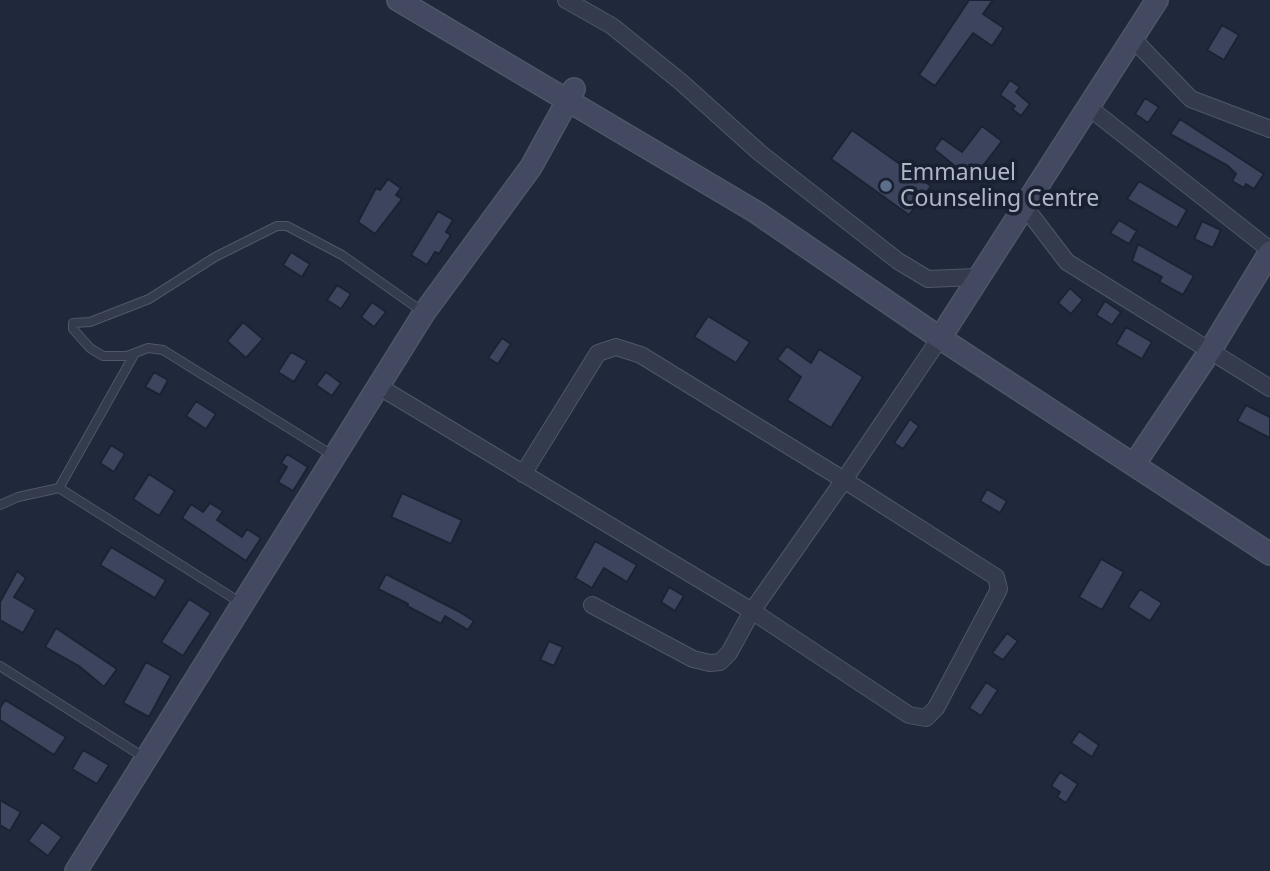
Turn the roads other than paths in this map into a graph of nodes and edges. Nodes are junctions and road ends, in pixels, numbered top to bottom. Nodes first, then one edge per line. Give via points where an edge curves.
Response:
1 (398, 0) edge
2 (567, 0) edge
3 (1157, 0) edge
4 (1132, 38) junction
5 (571, 95) junction
6 (1087, 106) junction
7 (1270, 129) edge
8 (1025, 207) junction
9 (1270, 251) edge
10 (976, 277) junction
11 (424, 313) junction
12 (940, 338) junction
13 (1210, 351) junction
14 (135, 353) junction
15 (378, 386) junction
16 (1270, 388) edge
17 (334, 457) junction
18 (1135, 463) junction
19 (523, 474) junction
20 (844, 480) junction
21 (59, 488) junction
22 (0, 505) edge
23 (1270, 554) edge
24 (241, 604) junction
25 (592, 605) dead end
26 (752, 611) junction
27 (0, 666) edge
28 (148, 759) junction
29 (76, 871) edge

1 - 5 street
2 - 10 street via 612,26 760,153 898,261 928,279
3 - 4 street
4 - 6 street
4 - 7 street via 1191,99
5 - 11 street via 531,167
5 - 12 street via 665,146 696,173
6 - 8 street
6 - 9 street
8 - 10 street
8 - 13 street via 1067,262
9 - 13 street
10 - 12 street
11 - 14 lane via 342,255 287,226 277,226 215,257 149,299 90,322 73,323 90,348 103,356
11 - 15 street
12 - 18 street
12 - 20 street
13 - 16 street
13 - 18 street
14 - 17 lane via 148,348 163,350
14 - 21 lane
15 - 17 street
15 - 19 street
17 - 24 street
18 - 23 street
19 - 20 street via 598,353 617,347 641,355
19 - 26 street
20 - 26 street
20 - 26 street via 999,582 931,715 909,715
21 - 22 lane via 18,496
21 - 24 lane
24 - 28 street
25 - 26 street via 693,659 710,663 720,662 729,653
27 - 28 lane
28 - 29 street

